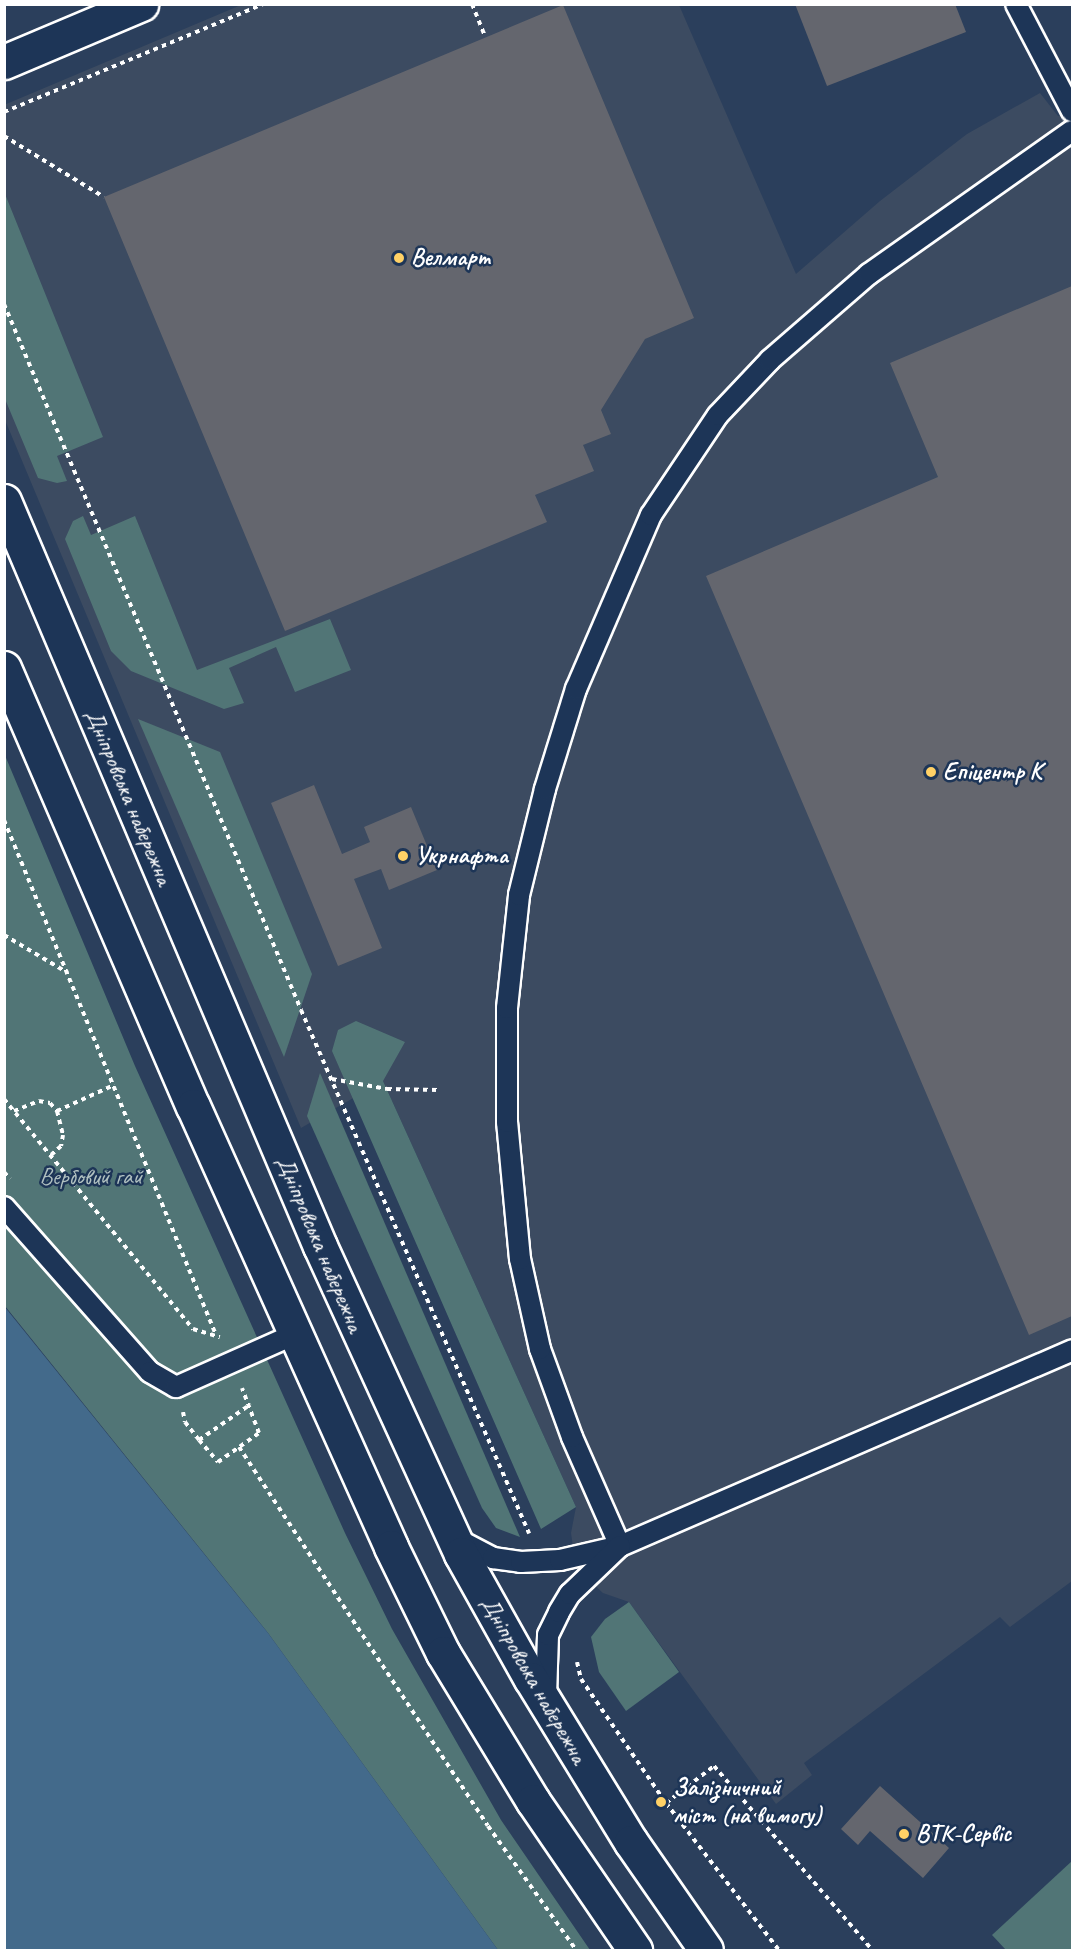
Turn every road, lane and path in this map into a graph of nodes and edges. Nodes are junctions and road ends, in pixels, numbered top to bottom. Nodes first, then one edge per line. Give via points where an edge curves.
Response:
1 (141, 4) edge
2 (263, 4) edge
3 (472, 4) edge
4 (1016, 4) edge
5 (485, 37) dead end
6 (4, 62) edge
7 (1072, 111) edge
8 (4, 112) edge
9 (1072, 131) edge
10 (4, 136) edge
11 (104, 197) dead end
12 (4, 304) edge
13 (4, 501) edge
14 (4, 668) edge
15 (4, 820) edge
16 (4, 935) edge
17 (68, 974) junction
18 (332, 1079) junction
19 (114, 1085) junction
20 (438, 1090) dead end
21 (4, 1099) edge
22 (14, 1110) junction
23 (57, 1111) junction
24 (51, 1155) junction
25 (4, 1207) edge
26 (216, 1334) junction
27 (295, 1334) junction
28 (1072, 1350) edge
29 (228, 1363) junction
30 (200, 1440) dead end
31 (239, 1448) junction
32 (452, 1535) junction
33 (533, 1543) dead end
34 (620, 1546) junction
35 (576, 1657) dead end
36 (546, 1703) junction
37 (666, 1803) junction
38 (576, 1950) edge
39 (635, 1950) edge
40 (706, 1950) edge
41 (779, 1950) edge
42 (872, 1950) edge

1 - 6 main road
2 - 8 path
3 - 5 path
4 - 7 lane
9 - 34 lane via 869,274 770,360 718,415 651,515 576,689 544,789 519,895 507,1008 507,1122 520,1259 537,1337 572,1437
10 - 11 path
12 - 18 path
13 - 32 main road, Дніпровська набережна via 320,1246
14 - 27 main road
15 - 17 path
16 - 17 path
17 - 19 path
18 - 20 path via 387,1089
18 - 33 path
19 - 23 path
19 - 26 path
21 - 22 path
22 - 23 path via 39,1101 50,1103
22 - 24 path
23 - 24 path via 63,1136 61,1146
24 - 26 path via 193,1329
25 - 29 lane via 150,1372 176,1387
26 - 29 path
27 - 29 lane
27 - 39 main road via 443,1653 533,1801
28 - 34 lane
29 - 31 path via 251,1404 259,1433
30 - 31 path via 218,1462
31 - 38 path via 488,1826
32 - 34 lane via 493,1558 521,1562 560,1560
32 - 36 main road, Дніпровська набережна
34 - 36 lane via 570,1594 548,1635
35 - 37 path via 581,1678
36 - 40 main road, Дніпровська набережна via 631,1842
37 - 41 path
37 - 42 path via 714,1766

